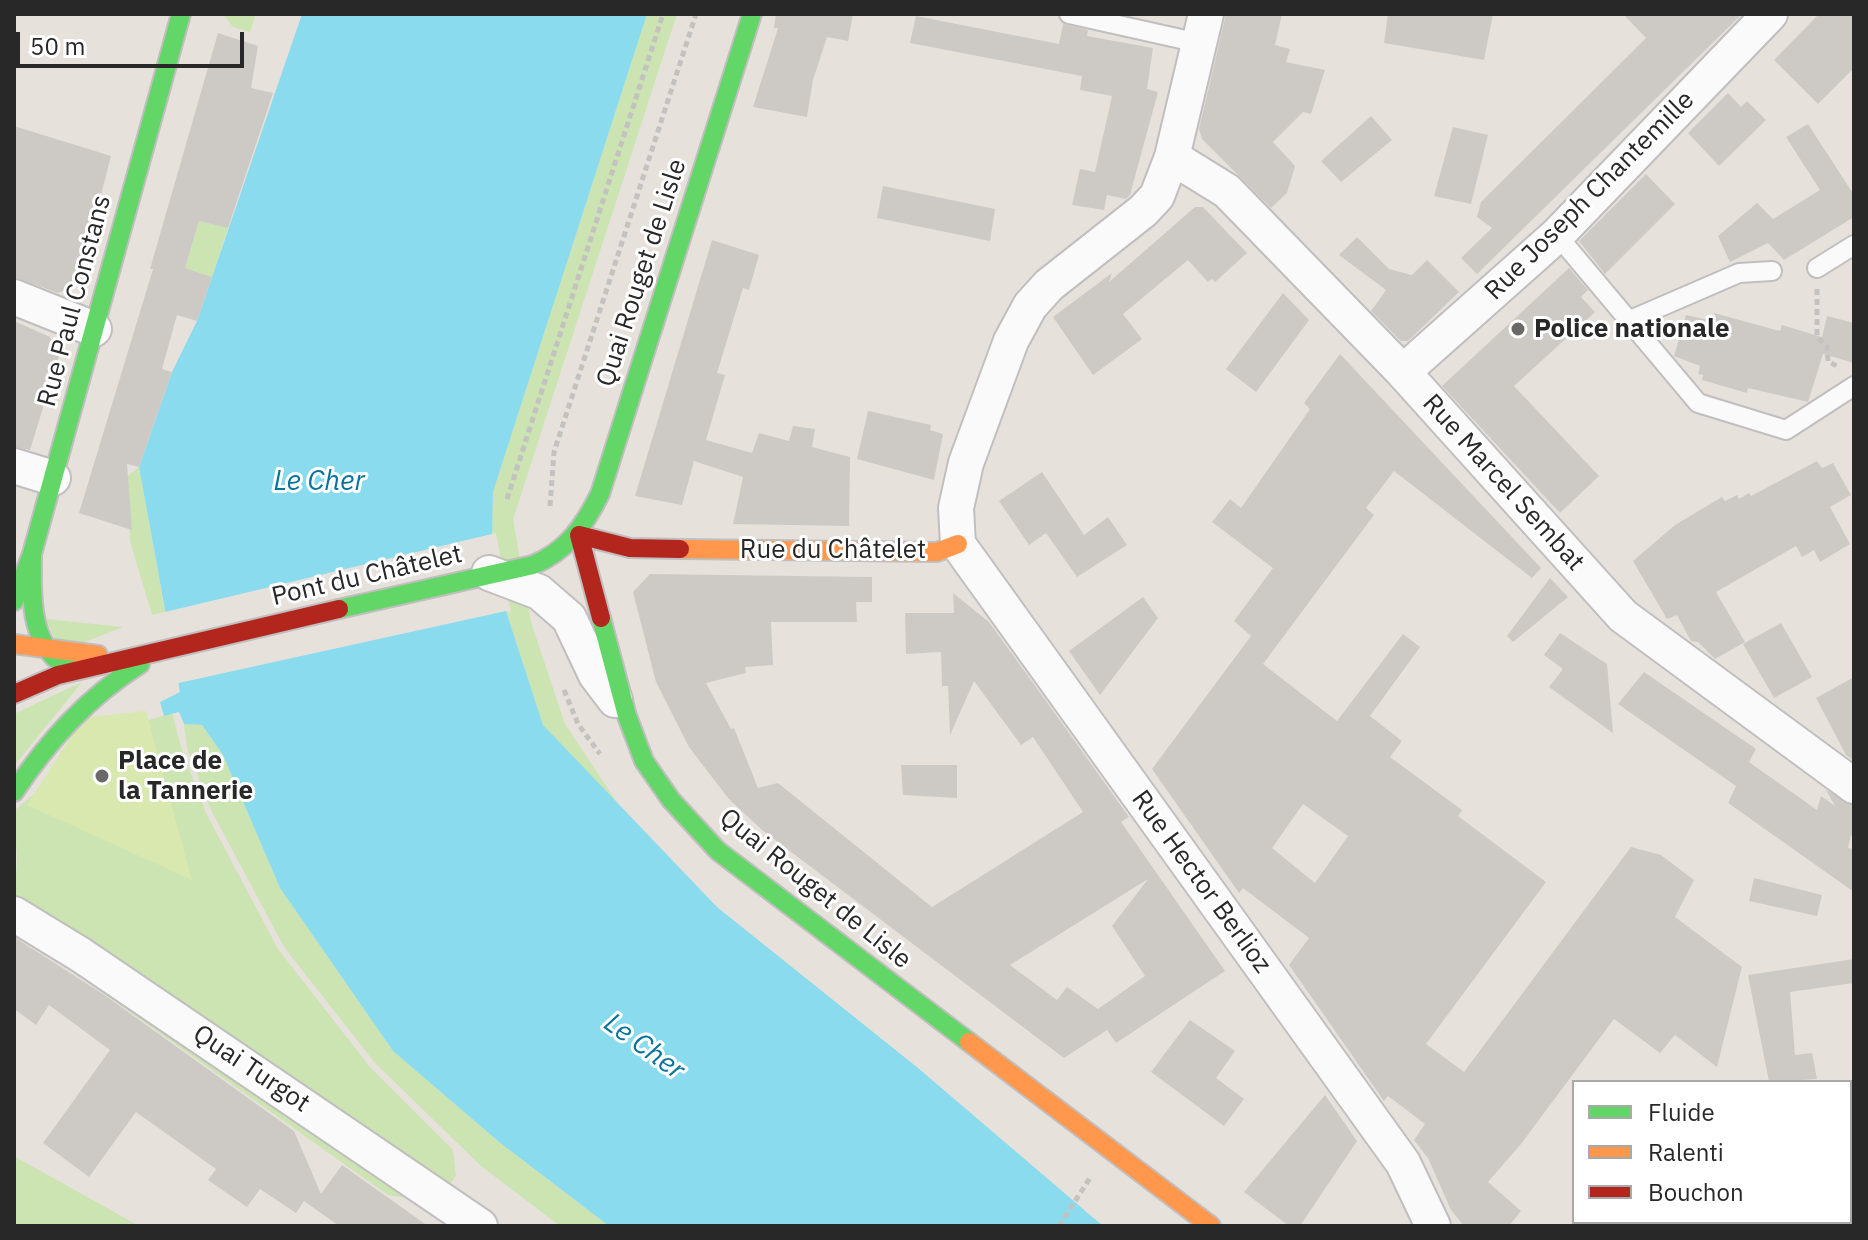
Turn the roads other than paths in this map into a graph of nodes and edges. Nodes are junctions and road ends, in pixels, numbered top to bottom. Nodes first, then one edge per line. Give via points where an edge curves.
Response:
1 (181, 14) edge
2 (752, 14) edge
3 (1069, 14) edge
4 (1770, 14) edge
5 (1203, 28) edge
6 (1172, 157) junction
7 (1557, 235) junction
8 (1854, 245) edge
9 (1817, 268) road end
10 (1772, 271) dead end
11 (14, 297) edge
12 (1628, 321) junction
13 (94, 329) junction
14 (1403, 372) junction
15 (1854, 386) edge
16 (14, 466) edge
17 (53, 478) junction
18 (579, 535) junction
19 (958, 544) junction
20 (32, 554) junction
21 (489, 573) joint
22 (536, 578) junction
23 (14, 601) edge
24 (14, 644) edge
25 (50, 651) junction
26 (160, 652) junction
27 (129, 658) junction
28 (75, 670) junction
29 (119, 676) junction
30 (14, 694) edge
31 (627, 716) junction
32 (1854, 786) edge
33 (14, 792) edge
34 (15, 914) edge
35 (480, 1226) edge
36 (1211, 1226) edge
37 (1433, 1226) edge

1 - 13 main road, Rue Paul Constans
2 - 18 main road, Quai Rouget de Lisle via 600,494
3 - 5 lane
4 - 7 street, Rue Joseph Chantemille
5 - 6 street, Rue du Châtelet
6 - 14 street, Rue Marcel Sembat via 1227,191
6 - 19 street, Rue du Châtelet via 1157,196 1143,211 1030,306 1011,341 966,463 956,508
7 - 12 lane
7 - 14 street, Rue Joseph Chantemille
8 - 9 lane
10 - 12 lane via 1739,273
11 - 13 street
12 - 15 lane via 1698,403 1786,430
13 - 17 main road, Rue Paul Constans
14 - 32 street, Rue Marcel Sembat via 1623,616
16 - 17 street
17 - 20 main road, Rue Paul Constans
18 - 19 main road, Rue du Châtelet via 630,548 937,552
18 - 22 main road via 547,560
18 - 31 main road, Quai Rouget de Lisle
19 - 37 street, Rue Hector Berlioz via 1403,1163
20 - 23 main road, Rue Paul Constans
20 - 25 main road via 32,602 40,638
21 - 22 street
21 - 26 main road, Pont du Châtelet
22 - 31 street via 569,618 596,675
24 - 25 main road
25 - 27 main road
25 - 28 main road via 62,666
26 - 27 main road
26 - 29 main road
27 - 28 main road
28 - 29 main road
28 - 30 main road
29 - 33 main road via 54,733
31 - 36 main road, Quai Rouget de Lisle via 644,761 718,851
34 - 35 street, Quai Turgot

